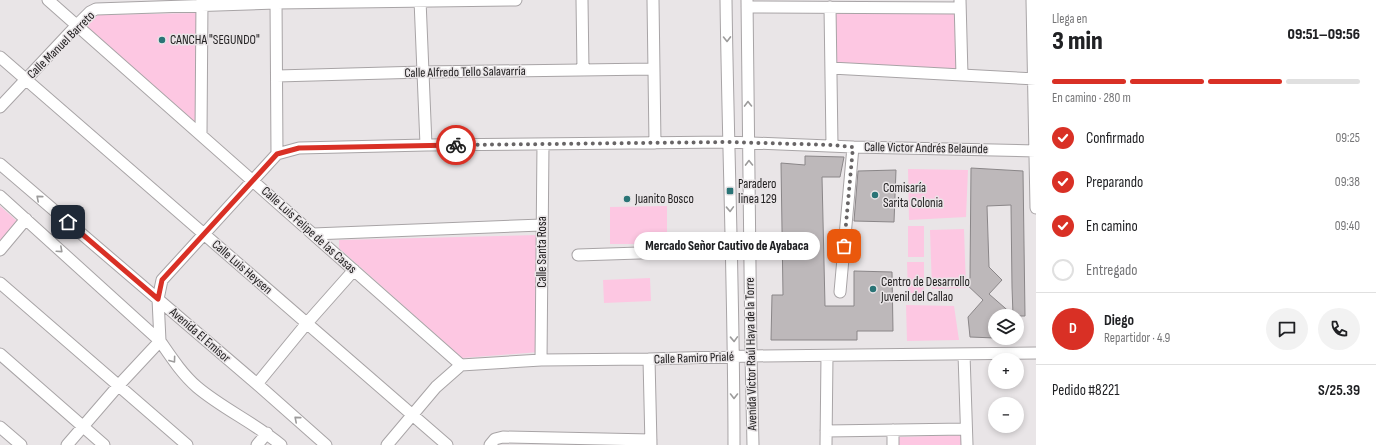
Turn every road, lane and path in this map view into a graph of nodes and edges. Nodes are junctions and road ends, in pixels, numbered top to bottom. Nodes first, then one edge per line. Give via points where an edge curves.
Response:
1 (48, 0) edge
2 (494, 0) edge
3 (516, 0) edge
4 (582, 0) edge
5 (653, 0) edge
6 (726, 0) edge
7 (1032, 0) edge
8 (276, 1) edge
9 (348, 1) edge
10 (420, 1) edge
11 (202, 3) edge
12 (747, 4) edge
13 (960, 4) edge
14 (830, 8) junction
15 (77, 25) junction
16 (0, 57) edge
17 (831, 68) junction
18 (653, 69) junction
19 (583, 70) junction
20 (423, 72) junction
21 (962, 74) junction
22 (277, 76) junction
23 (1035, 79) edge
24 (26, 80) junction
25 (0, 107) edge
26 (201, 134) junction
27 (728, 142) junction
28 (655, 143) junction
29 (749, 143) junction
30 (543, 144) junction
31 (426, 145) junction
32 (832, 145) junction
33 (853, 147) junction
34 (1035, 151) edge
35 (277, 154) junction
36 (0, 164) edge
37 (253, 181) junction
38 (0, 196) edge
39 (1036, 208) edge
40 (26, 219) junction
41 (542, 225) junction
42 (313, 234) junction
43 (204, 235) junction
44 (0, 250) edge
45 (731, 250) junction
46 (578, 255) dead end
47 (354, 270) junction
48 (0, 282) edge
49 (840, 292) dead end
50 (158, 299) junction
51 (307, 323) junction
52 (160, 341) junction
53 (1036, 353) edge
54 (0, 354) edge
55 (964, 354) junction
56 (751, 356) junction
57 (827, 356) junction
58 (734, 357) junction
59 (541, 360) junction
60 (649, 360) junction
61 (461, 365) junction
62 (257, 384) junction
63 (118, 386) junction
64 (413, 416) junction
65 (0, 427) edge
66 (82, 427) junction
67 (966, 429) junction
68 (893, 430) junction
69 (826, 431) junction
70 (267, 434) junction
71 (580, 442) edge
72 (651, 443) edge
73 (21, 445) edge
74 (67, 445) edge
75 (104, 445) edge
76 (187, 445) edge
77 (257, 445) edge
78 (281, 445) edge
79 (326, 445) edge
80 (387, 445) edge
81 (447, 445) edge
82 (490, 445) edge
83 (734, 445) edge
84 (753, 445) edge
85 (826, 445) edge
86 (894, 445) edge
87 (967, 445) edge

1 - 15 street, Calle Luis Felipe de las Casas
2 - 3 street, Calle Manuel Barreto
2 - 10 street, Calle Manuel Barreto
4 - 19 street
5 - 18 street
6 -> 27 street, Avenida Víctor Raúl Haya de la Torre
7 - 23 street
8 - 9 street, Calle Manuel Barreto
8 - 11 street, Calle Manuel Barreto
8 - 22 street
9 - 10 street, Calle Manuel Barreto
10 - 20 street
11 - 15 street, Calle Manuel Barreto via 96,10 90,12
11 - 26 street
12 - 14 street
29 -> 12 street, Avenida Víctor Raúl Haya de la Torre
13 - 14 street
13 - 21 street
14 - 17 street
15 - 24 street, Calle Manuel Barreto
15 - 26 street, Calle Luis Felipe de las Casas
16 - 24 street, Calle Luis Heysen
17 - 21 street
17 - 32 street
18 - 19 street, Calle Alfredo Tello Salavarría
18 - 28 street
19 - 20 street, Calle Alfredo Tello Salavarría
20 - 22 street, Calle Alfredo Tello Salavarría
20 - 31 street
21 - 23 street
22 - 35 street
23 - 34 street
24 - 25 street, Calle Manuel Barreto
24 - 43 street, Calle Luis Heysen
26 - 37 street, Calle Luis Felipe de las Casas
27 - 28 street, Calle Victor Andrés Belaunde
27 - 29 street, Calle Victor Andrés Belaunde
27 -> 45 street, Avenida Víctor Raúl Haya de la Torre
28 - 30 street, Calle Victor Andrés Belaunde
29 - 32 street, Calle Victor Andrés Belaunde
56 -> 29 street, Avenida Víctor Raúl Haya de la Torre
30 - 31 street, Calle Victor Andrés Belaunde
30 - 41 street, Calle Santa Rosa
31 - 35 street, Calle Victor Andrés Belaunde via 299,148
32 - 33 street, Calle Victor Andrés Belaunde
33 - 34 street, Calle Victor Andrés Belaunde
33 - 49 street
34 - 39 street
35 - 37 street
50 -> 36 street, Avenida El Emisor
37 - 42 street, Calle Luis Felipe de las Casas
37 - 43 street
38 - 40 street
40 - 44 street
40 -> 52 street
41 - 42 street
41 - 59 street, Calle Santa Rosa
42 - 47 street, Calle Luis Felipe de las Casas
43 - 50 street via 162,280
43 - 51 street, Calle Luis Heysen
45 - 46 street
45 -> 58 street, Avenida Víctor Raúl Haya de la Torre
47 - 51 street
47 - 61 street, Calle Luis Felipe de las Casas
48 - 63 street
50 - 52 street
50 - 62 street, Avenida El Emisor
51 - 62 street
51 - 64 street, Calle Luis Heysen
52 - 63 street
52 -> 70 street via 197,386
53 - 55 street, Calle Ramiro Prialé
54 - 66 street
55 - 57 street, Calle Ramiro Prialé
55 - 67 street
56 - 57 street, Calle Ramiro Prialé
56 - 58 street, Calle Ramiro Prialé
56 - 84 street, Avenida Víctor Raúl Haya de la Torre
57 - 69 street
58 - 60 street, Calle Ramiro Prialé
58 -> 83 street, Avenida Víctor Raúl Haya de la Torre
59 - 60 street, Calle Ramiro Prialé
59 - 61 street, Calle Ramiro Prialé
60 - 72 street
61 - 64 street via 436,387
79 -> 62 street, Avenida El Emisor
63 - 66 street
63 - 76 street
64 - 80 street
64 - 81 street, Calle Luis Heysen
65 - 73 street
66 - 74 street
66 - 75 street
67 - 68 street
67 - 87 street
68 - 69 street
68 - 86 street
69 - 85 street
70 - 77 street
70 - 78 street
71 - 72 street
71 - 82 street via 503,437 495,439

